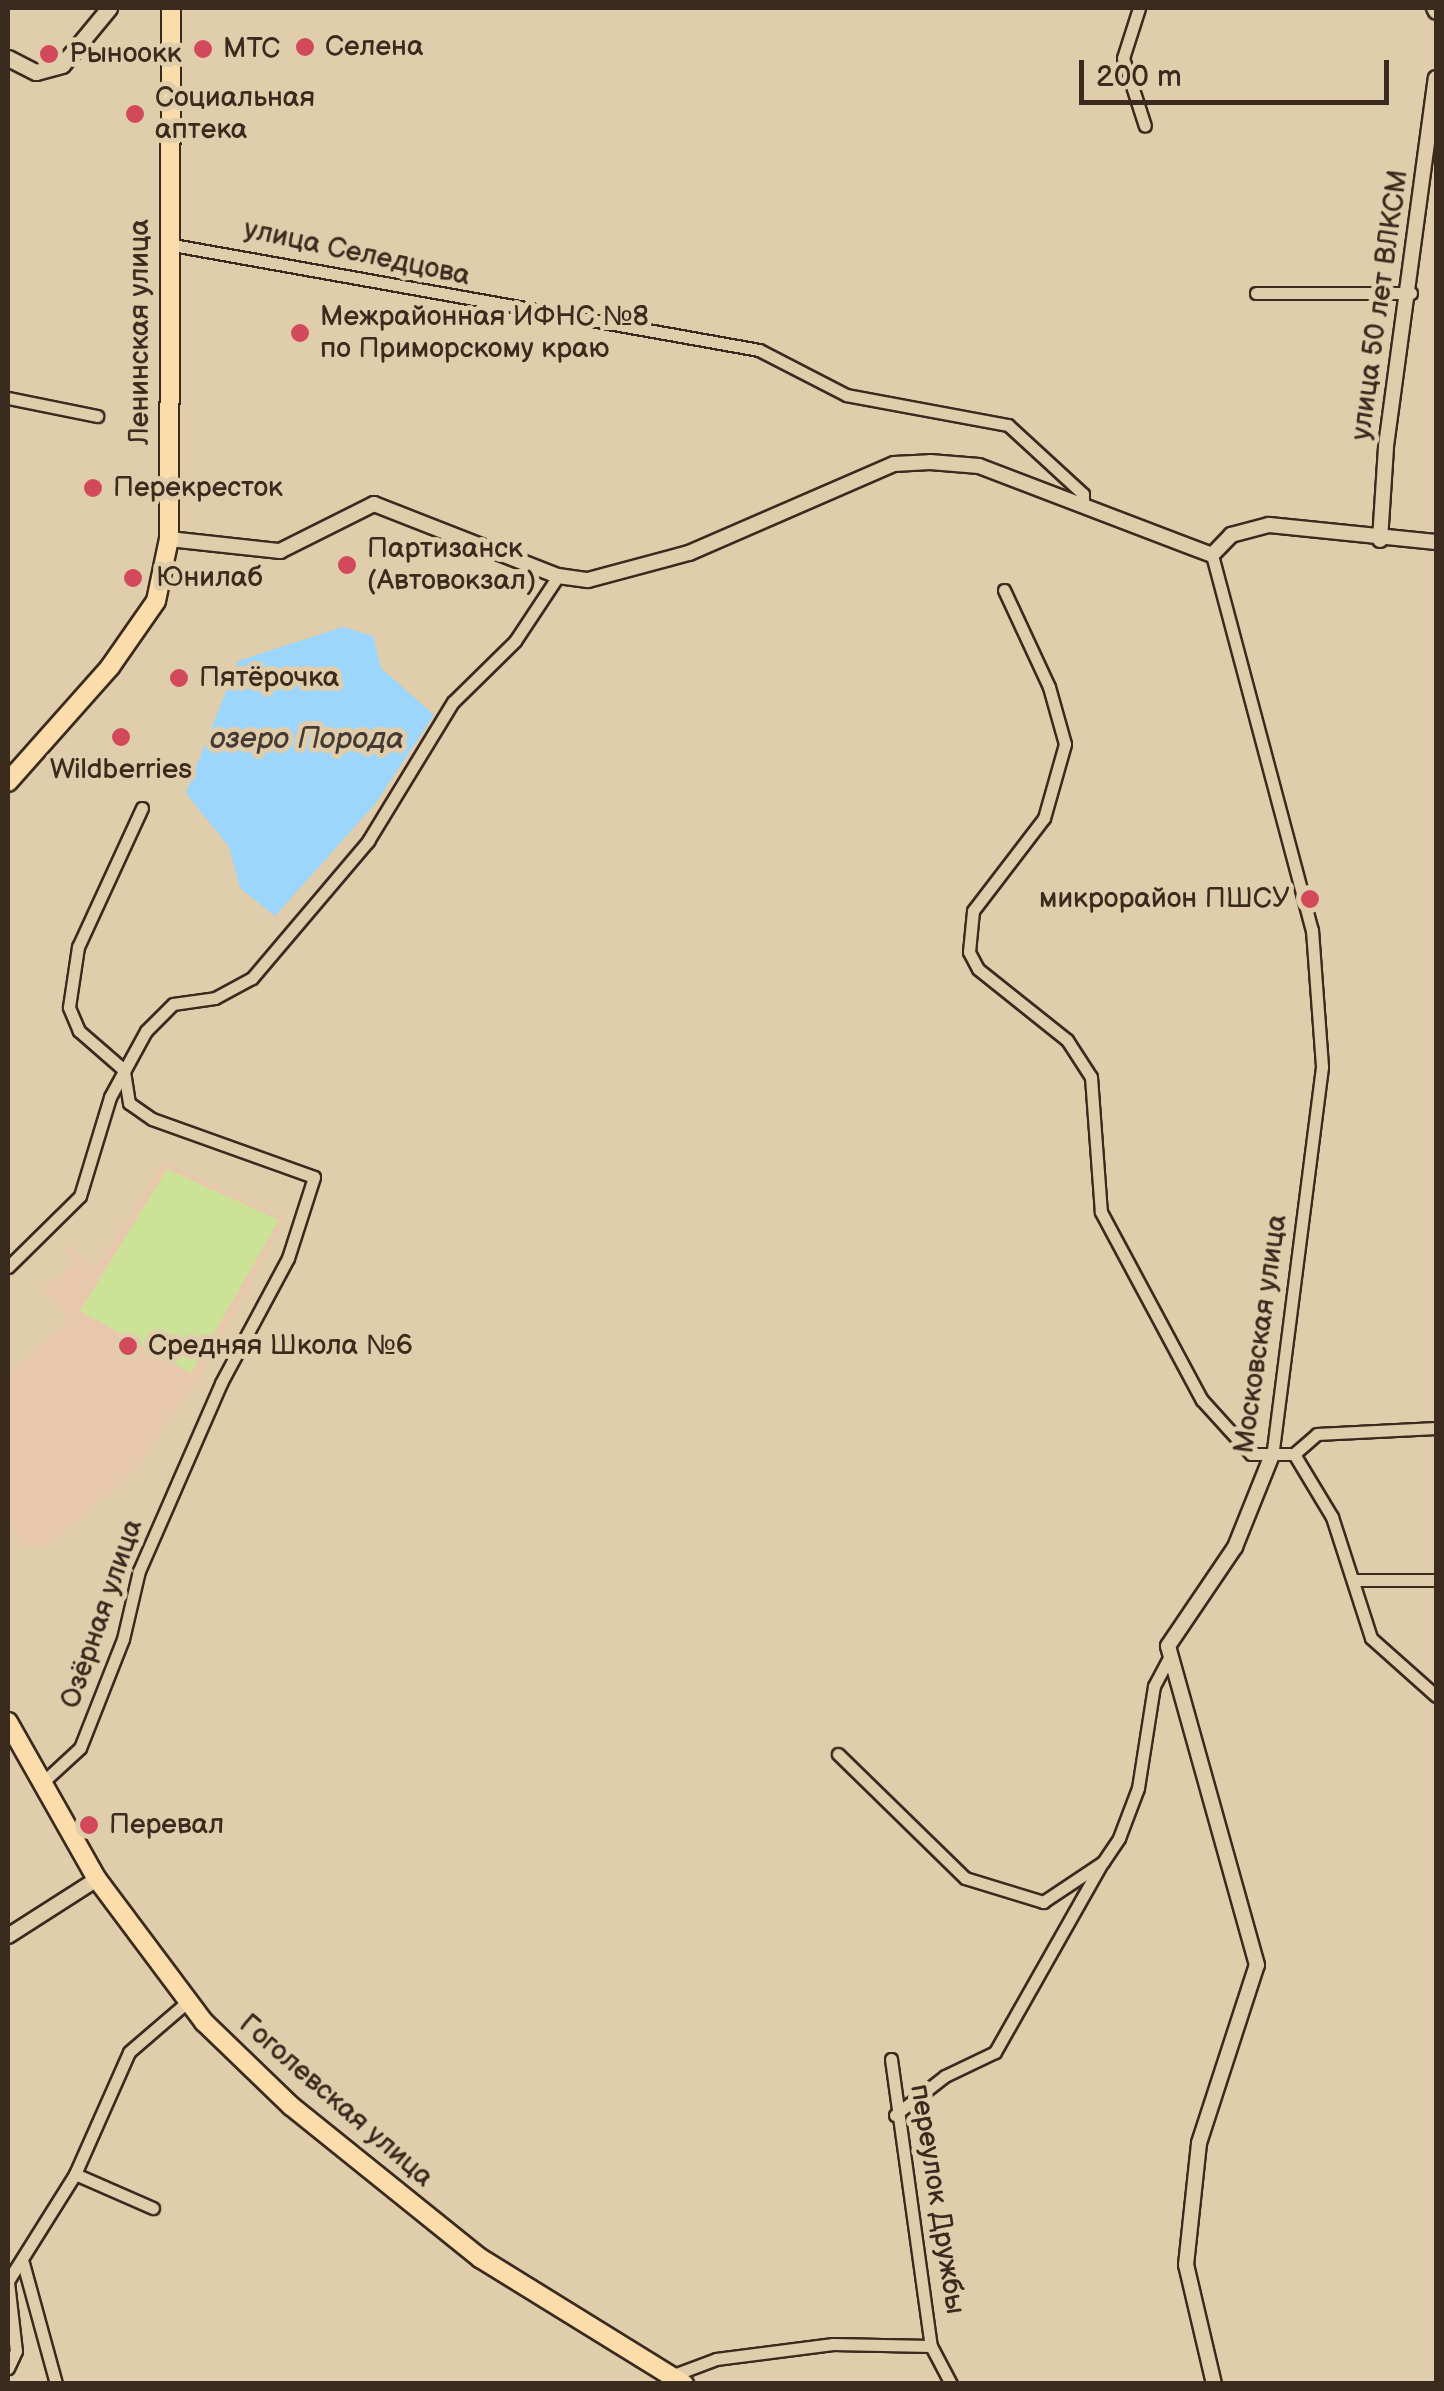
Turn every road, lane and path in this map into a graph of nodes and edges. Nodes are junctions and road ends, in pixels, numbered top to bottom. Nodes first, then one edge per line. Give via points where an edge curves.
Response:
1 (108, 8) edge
2 (171, 8) edge
3 (1139, 8) edge
4 (8, 58) edge
5 (1436, 78) edge
6 (1145, 126) dead end
7 (168, 244) junction
8 (1256, 293) dead end
9 (1411, 294) junction
10 (8, 398) edge
11 (96, 416) dead end
12 (1083, 505) junction
13 (168, 539) junction
14 (1380, 540) junction
15 (1436, 542) edge
16 (1212, 555) junction
17 (558, 576) junction
18 (1004, 590) dead end
19 (8, 782) edge
20 (142, 808) dead end
21 (124, 1070) junction
22 (8, 1267) edge
23 (1436, 1428) edge
24 (1294, 1454) junction
25 (1272, 1455) junction
26 (1354, 1580) junction
27 (1436, 1580) edge
28 (1169, 1658) junction
29 (1436, 1696) edge
30 (8, 1722) edge
31 (838, 1754) dead end
32 (43, 1782) junction
33 (1103, 1862) junction
34 (97, 1879) junction
35 (8, 1936) edge
36 (186, 2002) junction
37 (892, 2058) dead end
38 (895, 2115) junction
39 (75, 2174) junction
40 (153, 2208) dead end
41 (23, 2263) junction
42 (8, 2282) edge
43 (932, 2346) junction
44 (8, 2368) edge
45 (677, 2380) edge
46 (56, 2384) edge
47 (950, 2384) edge
48 (1214, 2384) edge

1 - 4 main road via 62,65 36,72
2 - 7 main road, Ленинская улица
3 - 6 street via 1123,58
5 - 9 street, улица 50 лет ВЛКСМ
7 - 12 street, улица Селедцова via 759,350 846,395 1008,426 1083,494
7 - 13 main road, Ленинская улица
8 - 9 street
9 - 14 street, улица 50 лет ВЛКСМ via 1386,446
10 - 11 street
12 - 16 street
12 - 17 street via 979,466 894,464 642,571
13 - 17 street via 280,551 374,504
13 - 19 main road, Ленинская улица via 149,613
14 - 15 street
14 - 16 street via 1268,526 1231,534
16 - 25 street, Московская улица via 1312,930 1322,1067
17 - 21 street via 514,641 454,702 368,841 252,978 215,998 173,1004
18 - 25 street via 1049,687 1064,744 1044,818 973,911 969,952 978,969 1080,1058 1091,1077 1102,1212 1202,1400 1252,1454
20 - 21 street via 69,978 79,1030
21 - 22 street via 80,1196
21 - 32 street, Озёрная улица via 129,1103 165,1126 314,1177 288,1258 221,1383 139,1571 123,1639 80,1748
23 - 24 street via 1317,1434
24 - 25 street
24 - 26 street via 1332,1517
25 - 28 street, Московская улица via 1235,1547 1168,1646
26 - 27 street
26 - 29 street via 1370,1638
28 - 33 street via 1146,1716 1133,1806
28 - 48 street via 1258,1965 1199,2143 1186,2265
30 - 32 main road, Гоголевская улица
31 - 33 street via 965,1878 1043,1902
32 - 34 main road, Гоголевская улица
33 - 38 street via 995,2052 945,2076
34 - 35 street
34 - 36 main road, Гоголевская улица
36 - 39 street via 129,2052
36 - 45 main road, Гоголевская улица via 291,2106 480,2258
37 - 38 street, переулок Дружбы
38 - 43 street, переулок Дружбы via 927,2278
39 - 40 street
39 - 41 street
41 - 42 street
41 - 46 street
42 - 44 street via 16,2351
43 - 45 street, переулок Дружбы via 833,2344 716,2360
43 - 47 street, переулок Дружбы

